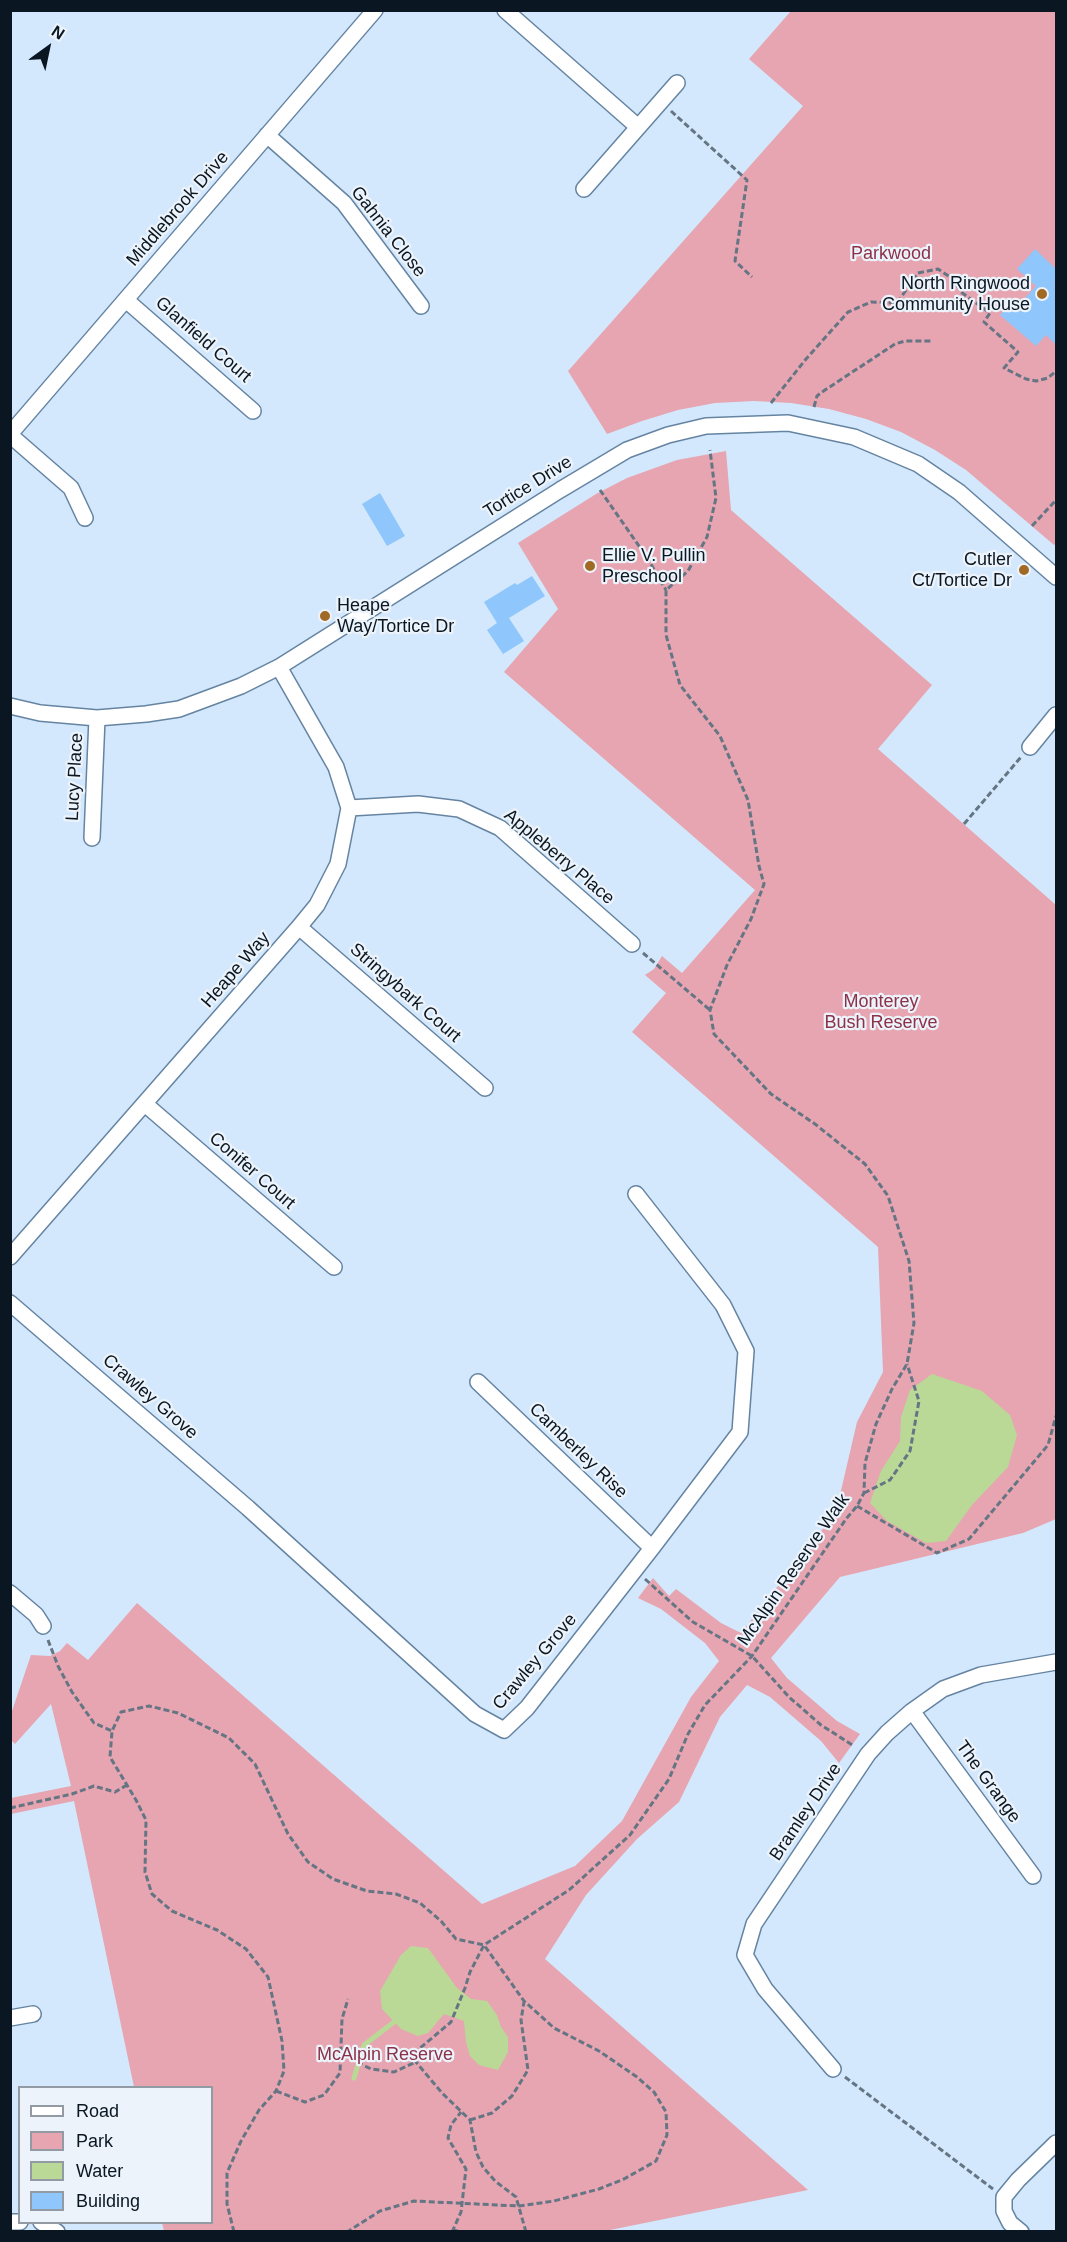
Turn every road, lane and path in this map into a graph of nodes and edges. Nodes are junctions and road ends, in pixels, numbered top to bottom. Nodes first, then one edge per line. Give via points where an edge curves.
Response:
1 (375, 10) edge
2 (505, 10) edge
3 (677, 83) dead end
4 (660, 102) junction
5 (638, 127) junction
6 (267, 135) junction
7 (584, 189) dead end
8 (752, 277) dead end
9 (126, 300) junction
10 (421, 306) dead end
11 (932, 341) dead end
12 (1056, 371) edge
13 (771, 403) dead end
14 (814, 407) dead end
15 (253, 411) dead end
16 (10, 435) edge
17 (710, 450) dead end
18 (600, 490) dead end
19 (1056, 500) edge
20 (85, 518) dead end
21 (1032, 526) dead end
22 (1056, 577) edge
23 (666, 590) junction
24 (279, 667) junction
25 (10, 706) edge
26 (1056, 715) edge
27 (97, 718) junction
28 (1030, 747) joint
29 (349, 808) junction
30 (964, 824) dead end
31 (92, 838) dead end
32 (299, 927) junction
33 (632, 944) joint
34 (710, 1010) junction
35 (485, 1088) dead end
36 (145, 1104) junction
37 (636, 1194) dead end
38 (10, 1257) edge
39 (334, 1267) dead end
40 (10, 1303) edge
41 (907, 1364) junction
42 (478, 1382) dead end
43 (1056, 1416) edge
44 (864, 1493) junction
45 (857, 1506) junction
46 (652, 1548) junction
47 (635, 1570) junction
48 (10, 1593) edge
49 (43, 1626) joint
50 (752, 1656) junction
51 (1056, 1662) edge
52 (912, 1712) junction
53 (112, 1731) junction
54 (868, 1754) junction
55 (127, 1785) junction
56 (10, 1808) edge
57 (1034, 1876) dead end
58 (484, 1945) junction
59 (348, 1999) dead end
60 (524, 2001) junction
61 (33, 2014) dead end
62 (10, 2018) edge
63 (341, 2054) junction
64 (416, 2062) junction
65 (833, 2069) joint
66 (276, 2091) junction
67 (462, 2112) junction
68 (470, 2120) junction
69 (1056, 2143) edge
70 (1004, 2197) junction
71 (463, 2202) junction
72 (519, 2206) junction
73 (43, 2224) edge
74 (453, 2231) edge
75 (57, 2232) edge
76 (234, 2232) edge
77 (347, 2232) edge
78 (461, 2232) edge
79 (526, 2232) edge
80 (1021, 2232) edge

1 - 6 street, Middlebrook Drive
2 - 5 street
3 - 4 street
4 - 5 street
4 - 8 path via 747,180 735,261
5 - 7 street
6 - 9 street, Middlebrook Drive
6 - 10 street, Gahnia Close via 344,203
9 - 15 street, Glanfield Court
9 - 16 street, Middlebrook Drive
11 - 14 path via 895,344 822,392
12 - 13 path via 1036,381 1004,368 1018,352 984,321 990,314 938,269 918,273 897,303 871,302 848,312
16 - 20 street via 71,488
17 - 23 path via 716,498 707,537 688,571
18 - 23 path
19 - 21 path
22 - 24 street, Tortice Drive via 959,492 897,455 854,437 788,423 706,426 627,450
23 - 34 path via 666,635 680,685 720,736 747,801 764,884
24 - 27 street, Tortice Drive via 241,686 179,708
24 - 29 street, Heape Way via 336,766
25 - 27 street, Tortice Drive
26 - 28 street
27 - 31 street, Lucy Place
28 - 30 path
29 - 32 street, Heape Way via 338,864 317,905
29 - 33 street, Appleberry Place via 418,804 459,809 500,828
32 - 35 street, Stringybark Court
32 - 36 street, Heape Way
33 - 34 path
34 - 41 path, McAlpin Reserve Walk via 714,1034 771,1094 865,1164 888,1196 909,1261 914,1323
36 - 38 street, Heape Way
36 - 39 street, Conifer Court
37 - 46 street, Crawley Grove via 723,1305 746,1351 740,1432
40 - 47 street, Crawley Grove via 249,1508 475,1714 504,1730 526,1708
41 - 44 path, McAlpin Reserve Walk via 876,1424 865,1463
41 - 44 path via 919,1401 910,1451 890,1480
42 - 46 street, Camberley Rise
43 - 45 path via 1048,1445 969,1539 937,1553
44 - 45 path, McAlpin Reserve Walk
45 - 50 path, McAlpin Reserve Walk
46 - 47 street, Crawley Grove
47 - 50 path via 693,1622
48 - 49 street
49 - 53 path via 72,1692 94,1723
50 - 54 path via 820,1725
50 - 58 path, McAlpin Reserve Walk via 705,1705 669,1779 630,1835 569,1890
51 - 52 street, Bramley Drive via 981,1675 943,1689
52 - 54 street, Bramley Drive
52 - 57 street, The Grange
53 - 55 path via 110,1757
53 - 58 path via 121,1712 149,1706 178,1713 229,1738 255,1764 288,1834 308,1862 333,1879 420,1904 456,1939
54 - 65 street, Bramley Drive via 754,1924 745,1955 765,1989
55 - 56 path via 115,1792 94,1786
55 - 66 path via 146,1820 145,1872 152,1894 172,1911 217,1930 246,1949 268,1977 285,2072
58 - 60 path
58 - 64 path, McAlpin Reserve Walk via 451,2022 420,2049
59 - 63 path via 342,2019
60 - 68 path via 521,2020 528,2070 512,2096 492,2113
60 - 72 path via 554,2028 599,2051 654,2092 666,2112 667,2135 657,2161 624,2179 599,2189
61 - 62 street
63 - 64 path via 371,2069 394,2072
63 - 66 path via 340,2073 324,2095 305,2102
64 - 67 path
65 - 70 path
66 - 76 path via 259,2110 227,2173 227,2204
67 - 68 path
67 - 71 path via 451,2125 448,2138 465,2169
68 - 72 path via 483,2167 516,2197
69 - 70 street
70 - 80 street via 1004,2211
71 - 72 path
71 - 74 path
71 - 77 path via 414,2201 380,2211
72 - 79 path
73 - 75 street
74 - 78 path

